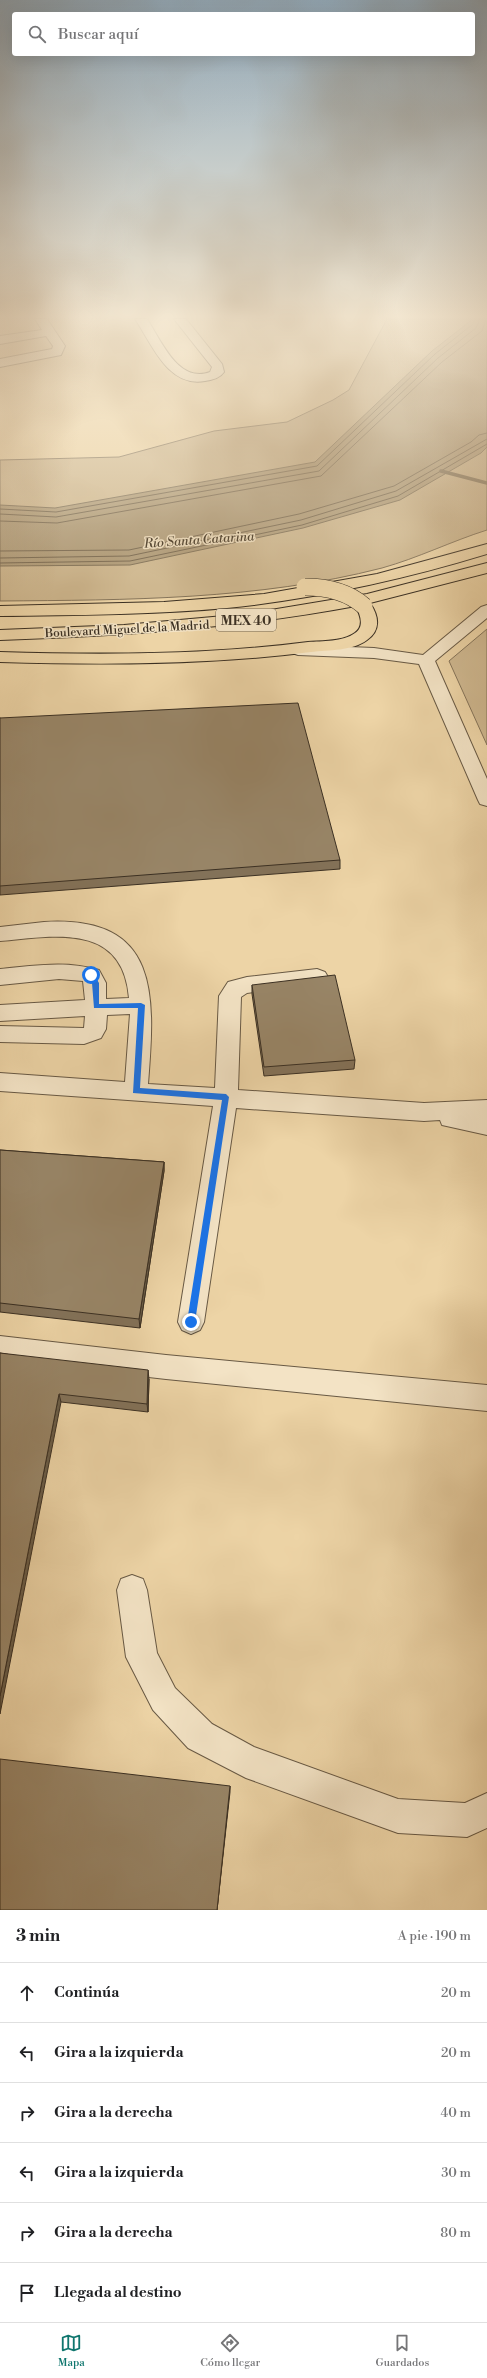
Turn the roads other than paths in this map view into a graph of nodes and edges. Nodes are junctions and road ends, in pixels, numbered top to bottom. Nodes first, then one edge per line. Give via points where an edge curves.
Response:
1 (487, 549) edge
2 (487, 568) edge
3 (0, 601) edge
4 (487, 610) edge
5 (0, 611) edge
6 (0, 635) edge
7 (287, 650) junction
8 (0, 657) edge
9 (426, 660) junction
10 (487, 800) edge
11 (0, 934) edge
12 (0, 977) edge
13 (317, 977) edge
14 (141, 1005) junction
15 (96, 1007) junction
16 (0, 1013) edge
17 (0, 1034) edge
18 (0, 1082) edge
19 (136, 1091) junction
20 (226, 1097) junction
21 (487, 1109) edge
22 (424, 1112) junction
23 (487, 1126) edge
24 (191, 1322) dead end
25 (0, 1348) edge
26 (487, 1398) edge
27 (132, 1590) dead end
28 (487, 1810) edge

1 - 5 highway, Boulevard Miguel de la Madrid / MEX 40 via 400,574 274,596 188,606
2 - 6 highway, Boulevard Miguel de la Madrid / MEX 40 via 386,596 254,620 117,632
3 - 7 highway, bridge via 176,597 305,587 332,589 351,596 368,612 368,629 362,636 344,643
4 - 9 street
7 - 8 highway via 106,660
7 - 9 street via 374,653
9 - 10 street
11 - 14 street via 70,930 102,935 131,961 138,978
12 - 15 street via 83,972 91,975 95,983
13 - 20 street via 248,984 236,988 230,996
14 - 15 street
14 - 19 street
15 - 16 street
15 - 17 street via 96,1030 92,1034
18 - 19 street
19 - 20 street
20 - 22 street
20 - 24 street
21 - 22 street
22 - 23 street
25 - 26 street
27 - 28 street via 142,1658 164,1699 200,1736 246,1761 398,1816 466,1820

